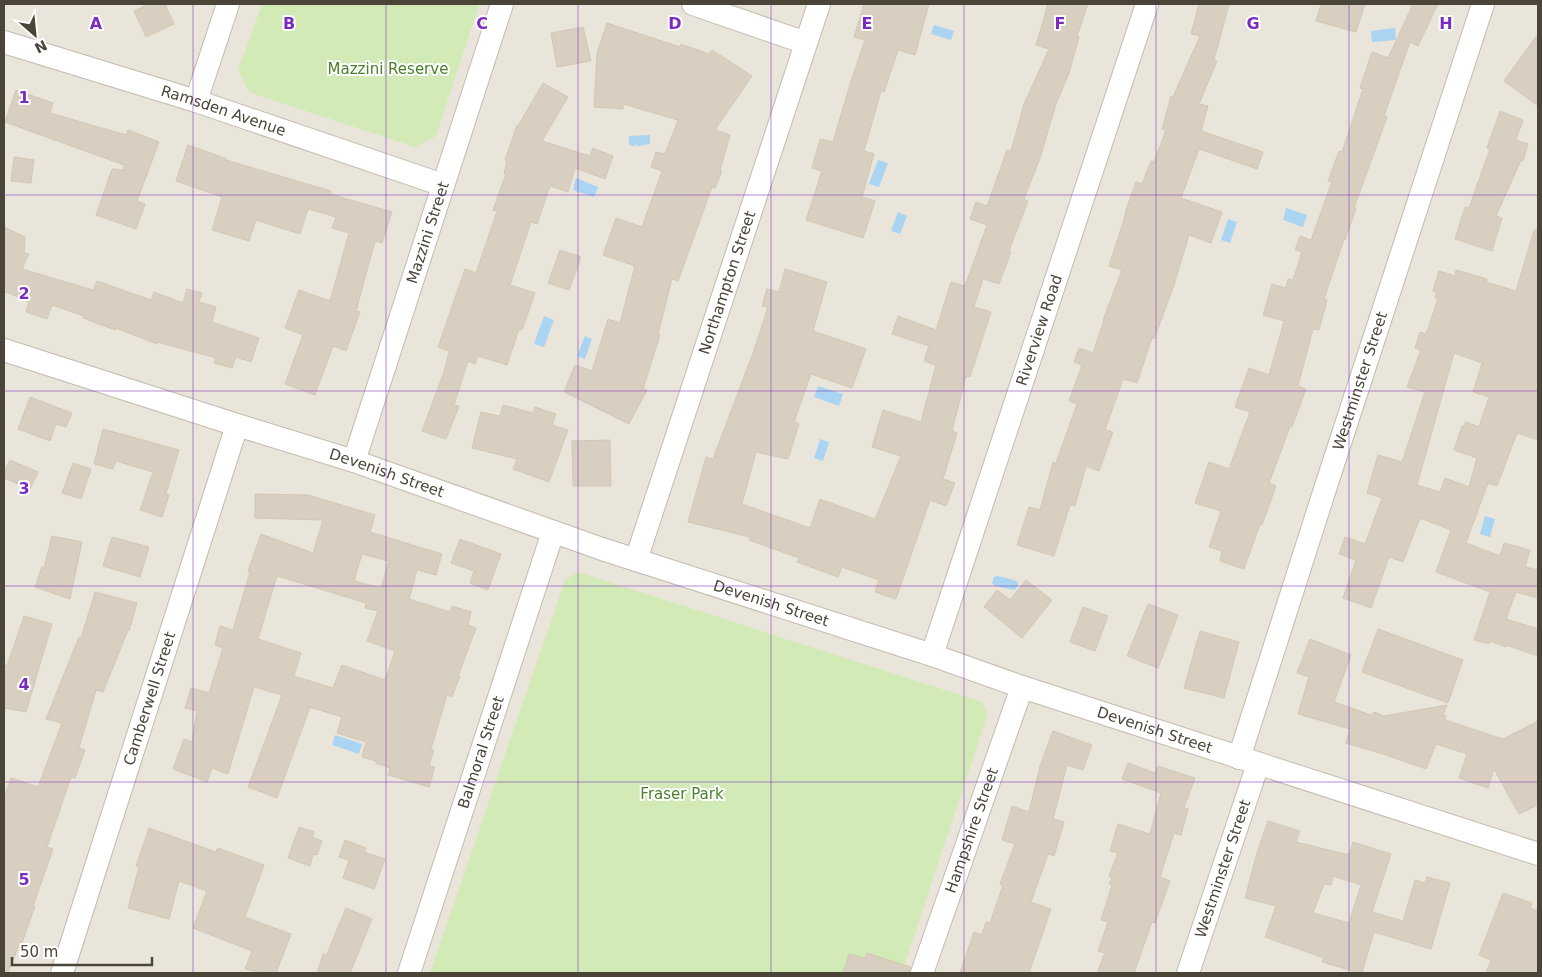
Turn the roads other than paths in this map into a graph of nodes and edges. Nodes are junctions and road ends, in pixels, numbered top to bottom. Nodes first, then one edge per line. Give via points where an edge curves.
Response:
1 (228, 4) edge
2 (502, 4) edge
3 (693, 4) edge
4 (819, 4) edge
5 (1147, 4) edge
6 (1484, 4) edge
7 (4, 42) edge
8 (806, 43) junction
9 (196, 101) junction
10 (443, 185) junction
11 (4, 350) edge
12 (237, 426) junction
13 (354, 461) junction
14 (553, 532) junction
15 (636, 560) junction
16 (932, 655) junction
17 (1022, 687) junction
18 (1248, 761) junction
19 (1538, 854) edge
20 (62, 973) edge
21 (409, 973) edge
22 (922, 973) edge
23 (1188, 973) edge

1 - 9 street
2 - 10 street, Mazzini Street
3 - 8 street
4 - 8 street, Northampton Street
5 - 16 street, Riverview Road
6 - 18 street, Westminster Street via 1409,231
7 - 9 street, Ramsden Avenue
8 - 15 street, Northampton Street
9 - 10 street, Ramsden Avenue
10 - 13 street, Mazzini Street
11 - 12 street, Devenish Street
12 - 13 street, Devenish Street
12 - 20 street, Camberwell Street
13 - 14 street, Devenish Street
14 - 15 street, Devenish Street
14 - 21 street, Balmoral Street
15 - 16 street, Devenish Street
16 - 17 street, Devenish Street
17 - 18 street, Devenish Street
17 - 22 street, Hampshire Street
18 - 19 street, Devenish Street
18 - 23 street, Westminster Street

